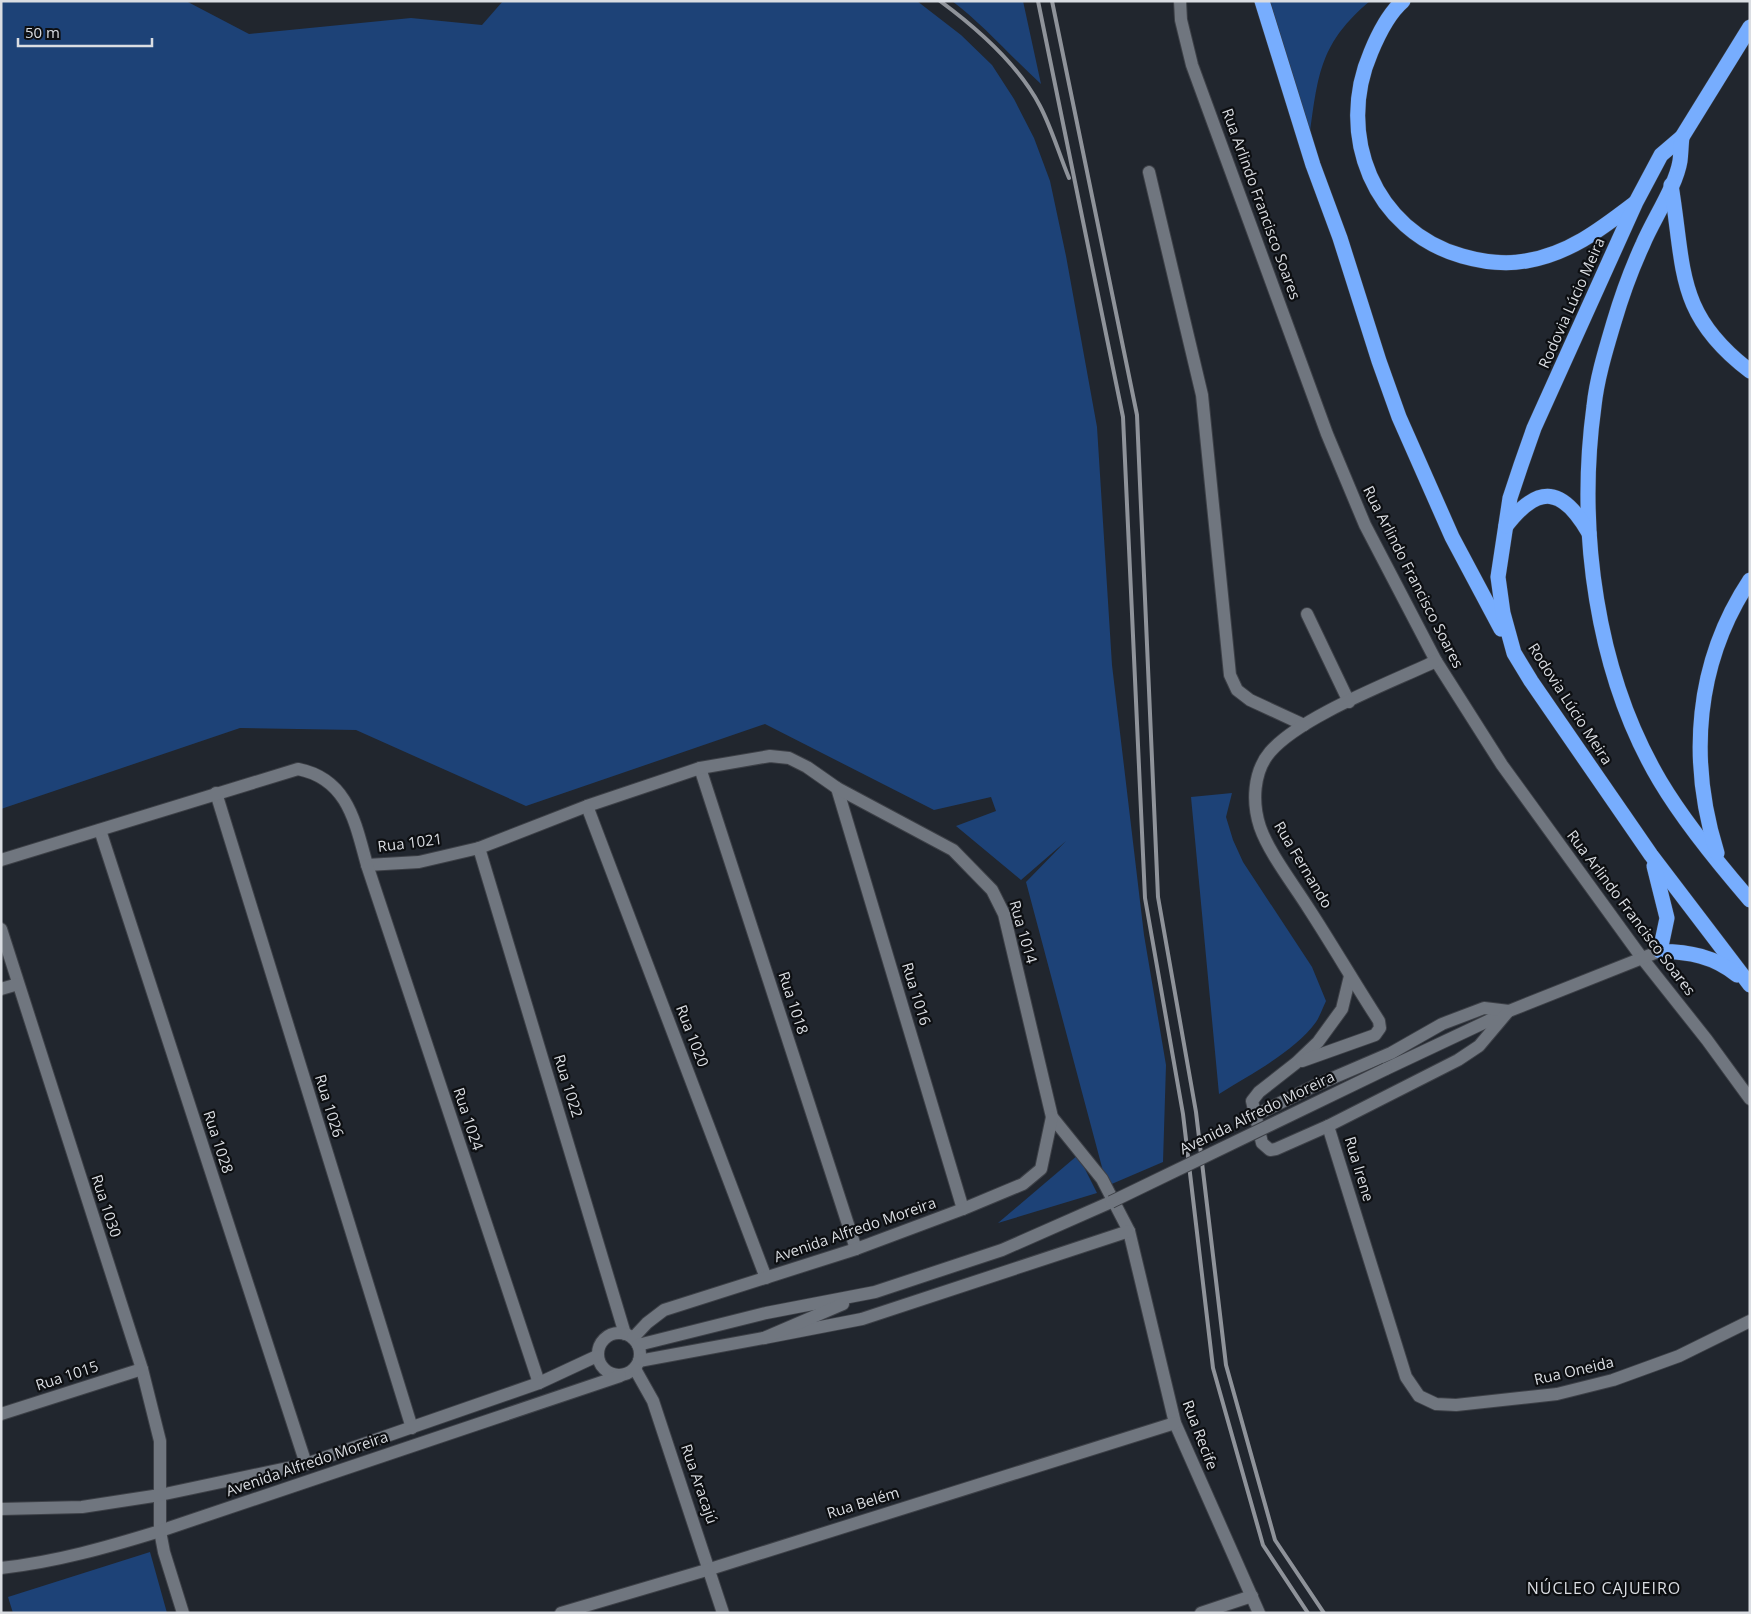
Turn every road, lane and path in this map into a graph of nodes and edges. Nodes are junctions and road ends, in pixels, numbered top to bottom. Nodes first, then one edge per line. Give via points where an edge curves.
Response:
1 (1180, 1) edge
2 (1262, 1) edge
3 (1403, 1) edge
4 (1750, 27) edge
5 (1682, 137) junction
6 (1149, 172) dead end
7 (1671, 185) junction
8 (1636, 202) junction
9 (1750, 371) edge
10 (1504, 528) junction
11 (1589, 535) junction
12 (1750, 580) edge
13 (1307, 614) dead end
14 (1514, 653) junction
15 (1436, 662) junction
16 (1349, 702) junction
17 (1304, 725) junction
18 (700, 768) junction
19 (837, 788) junction
20 (216, 793) junction
21 (587, 806) junction
22 (100, 830) junction
23 (479, 848) junction
24 (1651, 855) junction
25 (1, 860) edge
26 (367, 865) junction
27 (1721, 867) junction
28 (1750, 900) edge
29 (1, 929) edge
30 (1660, 951) junction
31 (1642, 958) junction
32 (1350, 976) junction
33 (18, 984) junction
34 (1750, 985) edge
35 (1, 989) edge
36 (1509, 1011) junction
37 (1296, 1063) junction
38 (1750, 1099) edge
39 (1256, 1115) junction
40 (1052, 1117) junction
41 (1328, 1126) junction
42 (963, 1209) junction
43 (1129, 1231) junction
44 (856, 1249) junction
45 (766, 1278) junction
46 (869, 1294) junction
47 (1750, 1321) edge
48 (764, 1338) junction
49 (632, 1339) junction
50 (597, 1356) junction
51 (637, 1365) junction
52 (142, 1369) junction
53 (620, 1376) junction
54 (1406, 1377) joint
55 (538, 1383) junction
56 (1, 1414) edge
57 (1175, 1423) junction
58 (412, 1428) junction
59 (306, 1464) junction
60 (160, 1495) junction
61 (1, 1509) edge
62 (160, 1531) junction
63 (1, 1568) edge
64 (710, 1568) junction
65 (1252, 1596) junction
66 (183, 1613) edge
67 (561, 1613) edge
68 (723, 1613) edge
69 (1201, 1613) edge
70 (1259, 1613) edge

1 - 15 street, Rua Arlindo Francisco Soares via 1181,20 1192,65 1327,434 1365,524
2 - 14 highway via 1313,165 1399,417 1452,537
3 - 8 highway via 1377,37 1366,63 1358,96 1358,132 1374,185 1403,225 1446,252 1501,264 1526,261 1576,245
4 - 5 highway, Rodovia Lúcio Meira
5 - 7 highway, Rodovia Lúcio Meira via 1680,163
5 - 8 highway, Rodovia Lúcio Meira via 1661,155
6 - 17 street via 1202,396 1230,675 1236,690 1250,700
7 - 9 highway via 1680,261 1697,315 1729,356
7 - 11 highway, Rodovia Lúcio Meira via 1623,291 1608,344 1594,405
8 - 10 highway, Rodovia Lúcio Meira via 1534,428 1510,498
10 - 11 highway via 1529,502 1550,495 1575,511
10 - 14 highway, Rodovia Lúcio Meira via 1498,577 1503,613
11 - 27 highway, Rodovia Lúcio Meira via 1600,623 1620,695 1661,782
12 - 27 highway via 1720,641 1699,729 1700,778 1707,820
13 - 16 street
14 - 24 highway, Rodovia Lúcio Meira
15 - 16 street, Rua Fernando
15 - 31 street, Rua Arlindo Francisco Soares via 1502,765
16 - 17 street, Rua Fernando
17 - 32 street, Rua Fernando via 1270,752 1260,769 1255,786 1256,807 1260,828
18 - 19 street, Rua 1014 via 770,756 789,758
18 - 21 street, Rua 1021
18 - 44 street, Rua 1018
19 - 40 street, Rua 1014 via 953,850 992,890 1004,914
19 - 42 street, Rua 1016
20 - 22 street, Rua 1021
20 - 26 street, Rua 1021 via 298,769 315,773 329,781 343,797
20 - 58 street, Rua 1026
21 - 23 street, Rua 1021
21 - 45 street, Rua 1020
22 - 25 street, Rua 1021
22 - 59 street, Rua 1028
23 - 26 street, Rua 1021 via 419,862
23 - 49 street, Rua 1022
24 - 30 highway via 1667,918
24 - 34 highway, Rodovia Lúcio Meira
26 - 55 street, Rua 1024
27 - 28 highway, Rodovia Lúcio Meira
29 - 33 street, Rua 1030
30 - 31 street, Avenida Alfredo Moreira
30 - 34 highway via 1696,954 1729,969
31 - 36 street, Avenida Alfredo Moreira
31 - 38 street, Rua Arlindo Francisco Soares
32 - 37 street, Rua Irene via 1342,1008 1332,1025
32 - 37 street, Rua Fernando via 1380,1021 1380,1028 1375,1035
33 - 35 street
33 - 52 street, Rua 1030
36 - 39 street via 1484,1008 1442,1024 1390,1053
36 - 41 street via 1480,1046 1458,1060
36 - 46 street, Avenida Alfredo Moreira, bridge via 1054,1228 1002,1250
37 - 39 street, Rua Irene via 1254,1097
39 - 41 street, Rua Irene via 1262,1143 1270,1150
40 - 42 street, Avenida Alfredo Moreira via 1041,1168 1023,1184
40 - 43 street, Rua 1014 via 1102,1179
41 - 54 street, Rua Irene
42 - 44 street, Avenida Alfredo Moreira
43 - 48 street, Avenida Alfredo Moreira via 862,1319
43 - 57 street, Rua Recife
44 - 45 street, Avenida Alfredo Moreira
45 - 49 street, Avenida Alfredo Moreira via 664,1310 647,1322
46 - 48 street, Avenida Alfredo Moreira
46 - 49 street, Avenida Alfredo Moreira
47 - 54 street, Rua Oneida via 1679,1356 1613,1380 1557,1394 1456,1405 1436,1404 1419,1396
48 - 51 street, Avenida Alfredo Moreira
49 - 50 street via 609,1335 602,1340
49 - 51 street via 640,1353
50 - 53 street via 604,1371
50 - 55 street, Avenida Alfredo Moreira
51 - 53 street
51 - 64 street, Rua Aracajú via 653,1401
52 - 56 street, Rua 1015
52 - 60 street, Rua 1030 via 160,1441
53 - 62 street, Avenida Alfredo Moreira
55 - 58 street, Avenida Alfredo Moreira
57 - 64 street, Rua Belém
57 - 65 street, Rua Recife
58 - 59 street, Avenida Alfredo Moreira
59 - 60 street, Avenida Alfredo Moreira
60 - 61 street, Avenida Alfredo Moreira via 82,1507
60 - 62 street, Rua 1030
62 - 63 street, Avenida Alfredo Moreira via 94,1551
62 - 66 street, Rua 1030
64 - 67 street, Rua Belém
64 - 68 street, Rua Aracajú
65 - 69 street
65 - 70 street, Rua Recife

